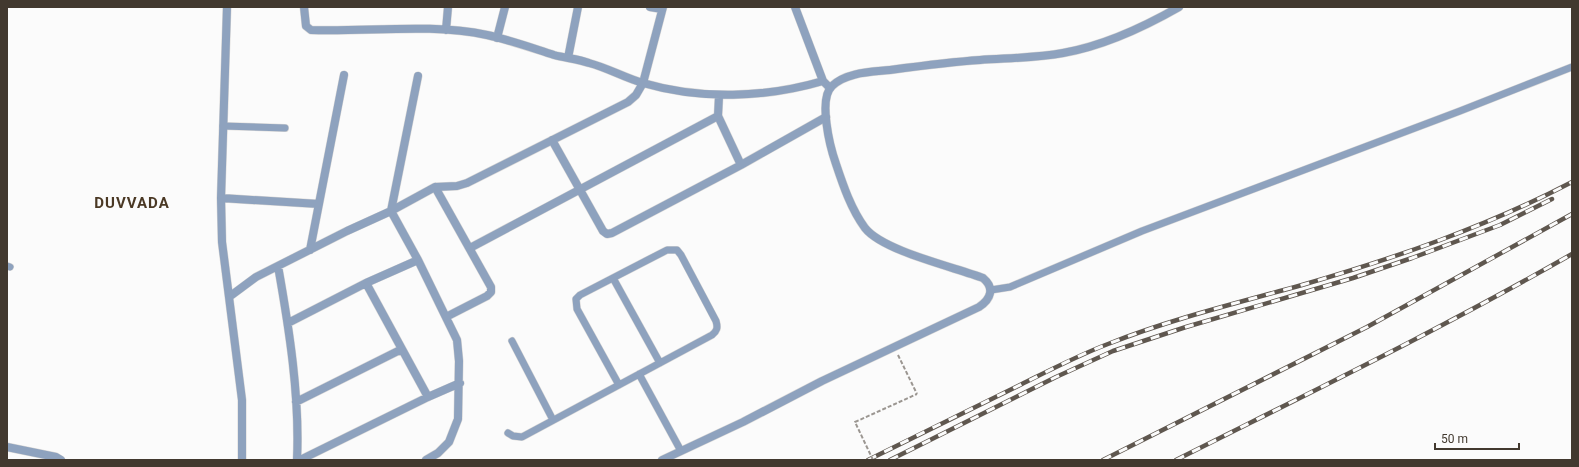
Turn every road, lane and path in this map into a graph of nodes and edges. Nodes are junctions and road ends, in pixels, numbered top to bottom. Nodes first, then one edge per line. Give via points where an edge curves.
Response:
1 (226, 7) edge
2 (304, 7) edge
3 (448, 7) edge
4 (506, 7) edge
5 (578, 7) edge
6 (650, 7) edge
7 (795, 7) edge
8 (1180, 7) edge
9 (663, 8) edge
10 (446, 30) junction
11 (497, 38) junction
12 (568, 58) junction
13 (1572, 67) edge
14 (344, 75) dead end
15 (418, 76) dead end
16 (823, 81) junction
17 (643, 83) junction
18 (830, 88) junction
19 (719, 96) junction
20 (718, 116) junction
21 (826, 117) junction
22 (223, 126) junction
23 (285, 128) dead end
24 (552, 140) junction
25 (741, 165) junction
26 (435, 187) junction
27 (580, 189) junction
28 (221, 198) junction
29 (319, 204) junction
30 (391, 211) junction
31 (470, 248) junction
32 (310, 250) junction
33 (418, 260) junction
34 (278, 266) junction
35 (613, 278) junction
36 (366, 283) junction
37 (991, 290) junction
38 (229, 297) junction
39 (446, 317) junction
40 (288, 323) junction
41 (512, 341) dead end
42 (894, 347) junction
43 (402, 349) junction
44 (660, 363) junction
45 (639, 374) junction
46 (460, 383) junction
47 (619, 385) junction
48 (428, 396) junction
49 (296, 402) junction
50 (553, 420) junction
51 (508, 433) dead end
52 (7, 447) edge
53 (681, 451) junction
54 (61, 460) edge
55 (242, 460) edge
56 (299, 460) edge
57 (426, 460) edge
58 (662, 460) edge
59 (874, 460) edge

1 - 22 street
2 - 10 street via 306,26 311,30
3 - 10 street
4 - 11 street
5 - 12 street
6 - 9 street
7 - 16 street
8 - 18 street via 1126,33 1086,48 1063,53 866,73 844,78
9 - 17 street
10 - 11 street
11 - 12 street
12 - 17 street
13 - 37 lane via 1460,112 1142,231 1010,287
14 - 29 street
15 - 30 street
16 - 18 street
16 - 19 street via 797,88
17 - 19 street
17 - 24 street via 628,102
18 - 21 street
19 - 20 street
20 - 25 street
20 - 27 street
21 - 25 street
21 - 37 street via 830,148 838,171 846,193 866,228 879,240 983,278
22 - 23 lane
22 - 28 street
24 - 26 street via 468,182 457,186
24 - 27 street
25 - 27 street via 607,234
26 - 30 street
26 - 31 street
27 - 31 street
28 - 29 street
28 - 38 street via 222,242
29 - 32 street
30 - 32 street
30 - 33 street
31 - 39 street via 489,281 491,292
32 - 34 street
33 - 36 street
33 - 39 street
34 - 38 street
34 - 40 street
35 - 44 lane
35 - 44 lane via 667,250 677,250 681,255 716,321 716,332
35 - 47 lane via 580,295 575,304
36 - 40 street
36 - 43 street
37 - 42 street via 985,303 979,307
38 - 55 street via 242,400
39 - 46 street via 457,340
40 - 49 street
41 - 50 lane
42 - 53 street
42 - 59 path, bridge via 917,394 855,422
43 - 48 street
43 - 49 street
44 - 45 lane
45 - 47 lane
45 - 53 lane
46 - 48 street
46 - 57 street via 458,419 449,442
47 - 50 lane
48 - 56 street
49 - 56 street
50 - 51 lane via 522,437
52 - 54 street
53 - 58 street

